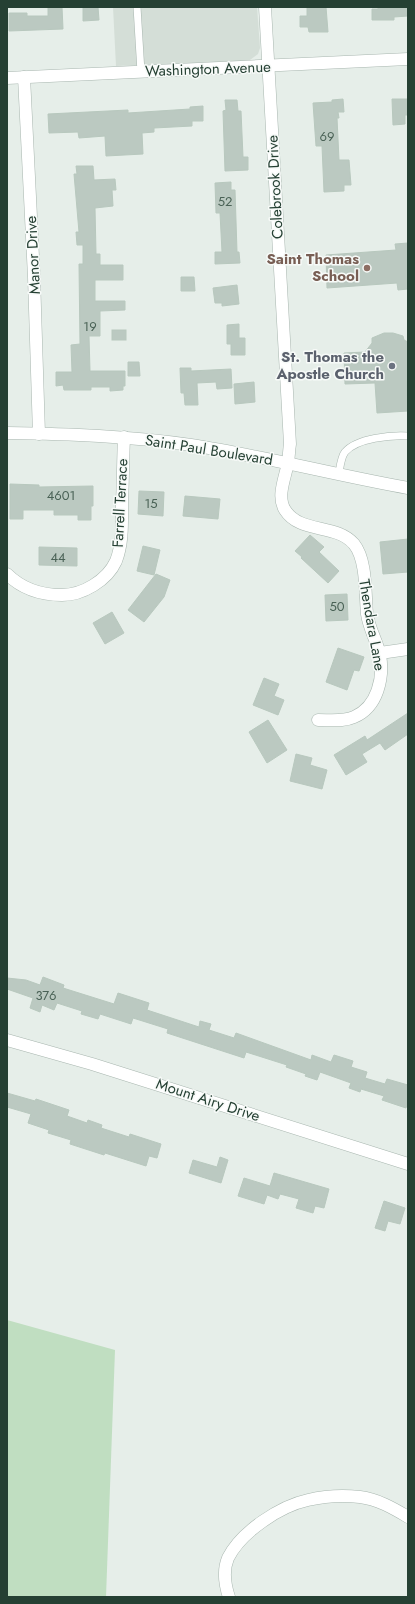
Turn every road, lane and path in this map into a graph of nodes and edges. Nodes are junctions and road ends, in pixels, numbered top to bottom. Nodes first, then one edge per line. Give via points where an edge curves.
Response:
1 (137, 7) edge
2 (265, 7) edge
3 (408, 60) edge
4 (268, 67) junction
5 (141, 72) junction
6 (24, 77) junction
7 (7, 78) edge
8 (7, 433) edge
9 (39, 434) junction
10 (408, 436) edge
11 (124, 437) junction
12 (288, 463) junction
13 (339, 474) junction
14 (408, 488) edge
15 (7, 574) edge
16 (408, 649) edge
17 (380, 653) junction
18 (318, 720) dead end
19 (7, 1040) edge
20 (408, 1164) edge
21 (408, 1517) edge
22 (229, 1597) edge

1 - 5 lane
2 - 4 street, Colebrook Drive
3 - 4 street, Washington Avenue
4 - 5 street, Washington Avenue
4 - 12 street, Colebrook Drive via 290,444
5 - 6 street, Washington Avenue
6 - 7 street, Washington Avenue
6 - 9 street, Manor Drive
8 - 9 street, Saint Paul Boulevard
9 - 11 street, Saint Paul Boulevard
10 - 13 lane via 379,438 352,446 344,454
11 - 12 street, Saint Paul Boulevard via 190,444
11 - 15 street, Farrell Terrace via 121,540 115,562 109,572 89,588 66,595 30,590
12 - 13 street, Saint Paul Boulevard
12 - 17 street, Thendara Lane via 282,489 284,508 296,520 347,537 359,551 367,616
13 - 14 street, Saint Paul Boulevard
16 - 17 street
17 - 18 street, Thendara Lane via 380,684 370,704 355,717 345,720
19 - 20 street, Mount Airy Drive via 99,1066
21 - 22 street via 380,1502 362,1497 325,1497 289,1506 256,1526 234,1549 225,1572

